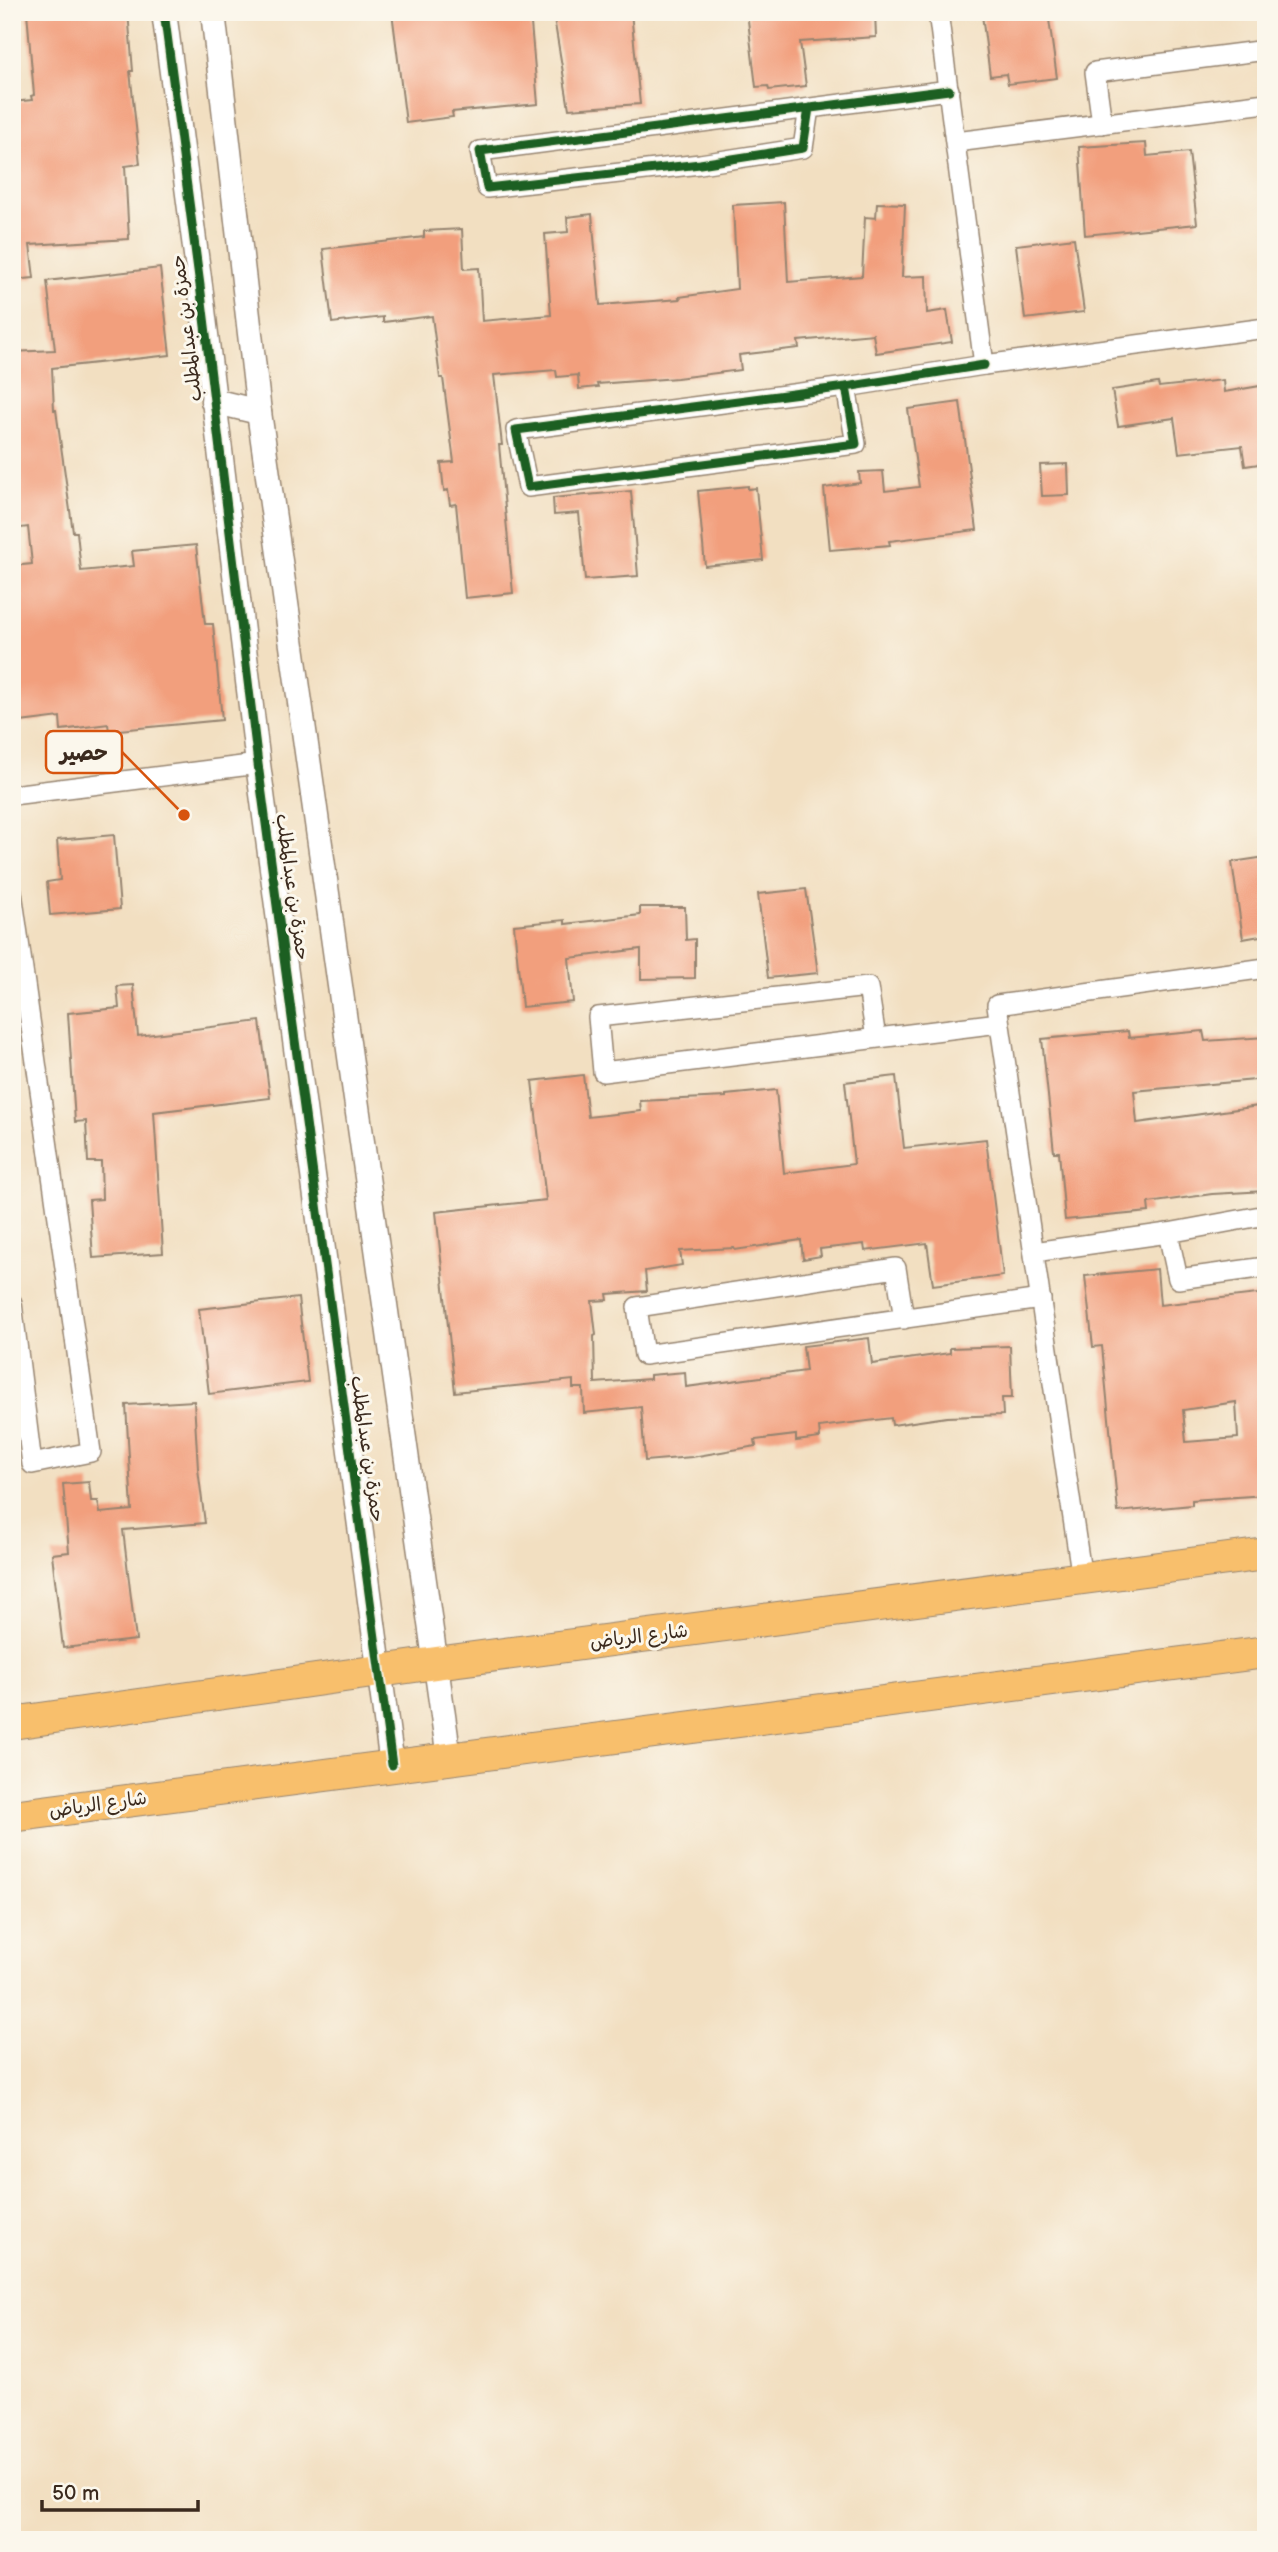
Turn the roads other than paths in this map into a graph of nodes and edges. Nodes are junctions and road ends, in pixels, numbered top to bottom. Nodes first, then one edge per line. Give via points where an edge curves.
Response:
1 (164, 12) edge
2 (213, 12) edge
3 (937, 12) edge
4 (1266, 50) edge
5 (949, 90) junction
6 (1266, 103) edge
7 (809, 108) junction
8 (1102, 124) junction
9 (956, 142) junction
10 (201, 293) junction
11 (246, 302) junction
12 (1266, 328) edge
13 (984, 365) junction
14 (846, 387) junction
15 (213, 401) junction
16 (259, 412) junction
17 (258, 764) junction
18 (12, 795) edge
19 (12, 892) edge
20 (16, 949) edge
21 (1266, 968) edge
22 (999, 1023) junction
23 (876, 1038) junction
24 (1266, 1214) edge
25 (1168, 1233) junction
26 (1034, 1252) junction
27 (1266, 1267) edge
28 (1041, 1299) junction
29 (12, 1303) edge
30 (904, 1319) junction
31 (1266, 1554) edge
32 (1082, 1579) junction
33 (1266, 1652) edge
34 (436, 1663) junction
35 (380, 1672) junction
36 (12, 1723) edge
37 (449, 1758) junction
38 (392, 1765) junction
39 (12, 1816) edge

1 - 10 street, حمزة بن عبدالمطلب
2 - 11 street, حمزة بن عبدالمطلب
3 - 5 street
4 - 8 street via 1095,72
5 - 7 street
5 - 9 street
6 - 8 street
7 - 7 street via 480,150 487,188 803,148
8 - 9 street
9 - 13 street
10 - 11 street
10 - 15 street, حمزة بن عبدالمطلب
11 - 16 street, حمزة بن عبدالمطلب
12 - 13 street
13 - 14 street
14 - 14 street via 516,429 528,487 856,444
15 - 16 street
15 - 17 street, حمزة بن عبدالمطلب
16 - 34 street, حمزة بن عبدالمطلب
17 - 18 street
17 - 35 street, حمزة بن عبدالمطلب
19 - 20 street
20 - 29 street via 91,1451 32,1464
21 - 22 street via 997,1005
22 - 23 street
22 - 26 street
23 - 23 street via 603,1072 598,1017 868,987
24 - 25 street
25 - 26 street
25 - 27 street via 1178,1279
26 - 28 street
28 - 30 street
28 - 32 street
30 - 30 street via 644,1355 637,1307 895,1268
31 - 32 main road, شارع الرياض
32 - 34 main road, شارع الرياض
33 - 37 main road, شارع الرياض
34 - 35 main road, شارع الرياض
34 - 37 street, حمزة بن عبدالمطلب
35 - 36 main road, شارع الرياض
35 - 38 street, حمزة بن عبدالمطلب
37 - 38 main road, شارع الرياض
38 - 39 main road, شارع الرياض

